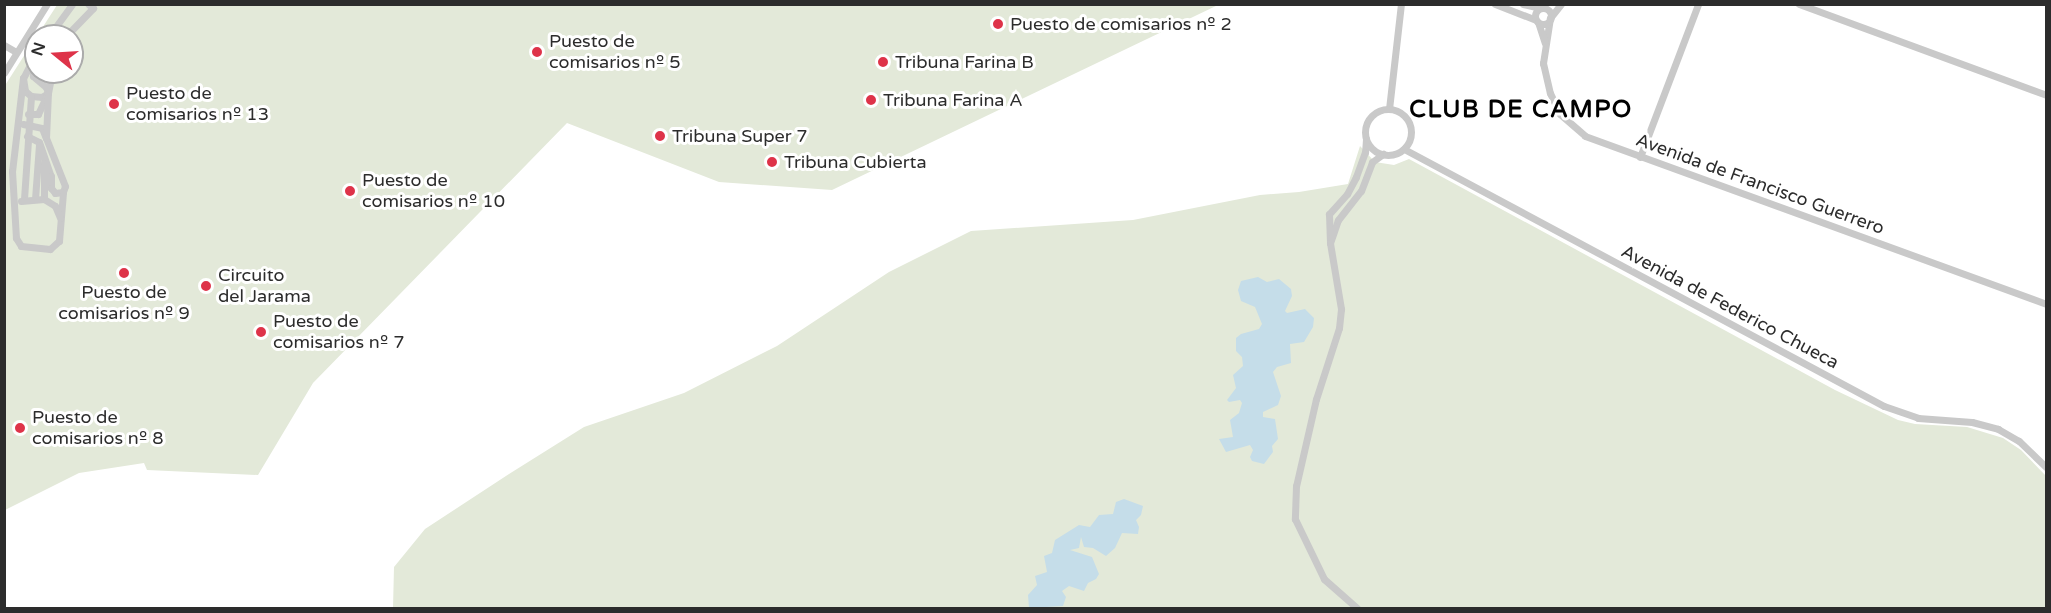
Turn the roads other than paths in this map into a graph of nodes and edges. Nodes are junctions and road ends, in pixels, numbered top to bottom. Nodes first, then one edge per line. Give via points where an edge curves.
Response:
1 (47, 4) edge
2 (72, 4) edge
3 (1495, 4) edge
4 (1523, 4) edge
5 (1561, 4) edge
6 (1698, 4) edge
7 (1799, 4) edge
8 (90, 6) edge
9 (1398, 6) edge
10 (1546, 7) edge
11 (1550, 18) junction
12 (1537, 21) junction
13 (58, 24) edge
14 (76, 24) edge
15 (79, 24) edge
16 (4, 45) edge
17 (1545, 46) junction
18 (16, 52) junction
19 (4, 73) edge
20 (24, 76) edge
21 (25, 84) edge
22 (42, 84) edge
23 (50, 84) edge
24 (48, 93) junction
25 (2046, 95) edge
26 (31, 96) junction
27 (1389, 109) junction
28 (28, 114) junction
29 (18, 123) junction
30 (27, 124) junction
31 (27, 136) junction
32 (1366, 139) junction
33 (42, 140) junction
34 (1404, 149) junction
35 (1383, 153) junction
36 (43, 155) junction
37 (1640, 157) junction
38 (63, 192) junction
39 (24, 199) junction
40 (35, 199) junction
41 (44, 200) junction
42 (15, 205) junction
43 (1332, 211) junction
44 (61, 220) junction
45 (1338, 220) junction
46 (1330, 243) junction
47 (2046, 304) edge
48 (2046, 467) edge
49 (1357, 609) edge

1 - 18 street
2 - 13 street
3 - 12 street
4 - 10 street
5 - 11 street
6 - 37 street
7 - 25 street
8 - 14 street
8 - 15 street
9 - 27 street
10 - 11 street
10 - 12 street via 1535,12
11 - 12 street via 1545,23
11 - 17 street
12 - 17 street, Avenida de Francisco Guerrero
16 - 18 street
17 - 37 street, Avenida de Francisco Guerrero via 1543,63 1560,114 1585,136
18 - 19 street
20 - 29 street
21 - 26 street
22 - 24 street
23 - 24 street
24 - 26 street
24 - 28 street via 38,114
24 - 33 street
26 - 28 street
27 - 32 street via 1380,110 1369,119
27 - 34 street via 1397,111 1409,124 1410,138
28 - 30 street
29 - 30 street
29 - 42 street via 12,171
30 - 31 street
30 - 33 street via 42,128
31 - 33 street
31 - 39 street
32 - 35 street via 1373,150
32 - 43 street via 1356,177
33 - 36 street
33 - 38 street via 65,186
33 - 40 street
34 - 35 street
34 - 48 street, Avenida de Federico Chueca via 1884,406 1918,418 1972,422 1998,429 2019,441
35 - 45 street via 1372,162 1361,191
36 - 38 street via 51,188 55,193
36 - 41 street
37 - 47 street, Avenida de Francisco Guerrero
38 - 44 street
39 - 40 street
39 - 42 street
40 - 41 street
41 - 44 street via 55,206
42 - 44 street via 16,238 21,246 50,249 59,241
43 - 45 street via 1338,212
43 - 46 street via 1328,220
45 - 46 street
46 - 49 street via 1341,309 1339,328 1311,420 1296,486 1295,519 1324,579

